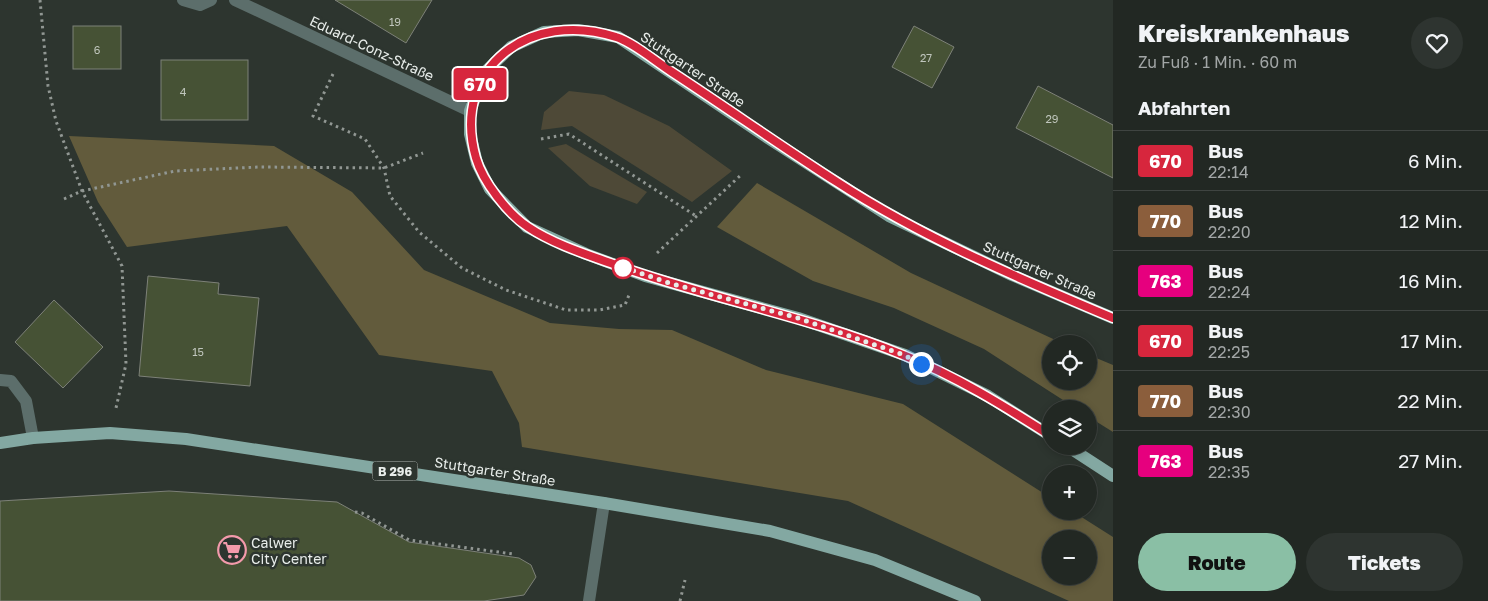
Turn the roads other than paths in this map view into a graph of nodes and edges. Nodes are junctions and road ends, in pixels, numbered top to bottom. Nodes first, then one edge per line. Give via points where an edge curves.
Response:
1 (183, 0) edge
2 (211, 0) edge
3 (235, 0) edge
4 (470, 111) junction
5 (1113, 318) edge
6 (0, 380) edge
7 (1042, 430) edge
8 (34, 438) junction
9 (0, 443) edge
10 (1081, 455) edge
11 (1113, 476) edge
12 (604, 503) junction
13 (589, 601) edge
14 (975, 601) edge

1 - 2 street via 200,5
3 - 4 street, Eduard-Conz-Straße
4 - 5 main road, Stuttgarter Straße via 485,72 511,47 544,32 578,30 618,37 889,216 1012,275
4 - 7 main road, Stuttgarter Straße via 470,134 477,162 490,189 527,227 637,273 798,318 904,355 988,396
6 - 8 street via 11,381 26,401
8 - 9 main road, Stuttgarter Straße / B 296
8 - 12 main road, Stuttgarter Straße / B 296 via 110,433 186,439
10 - 11 main road
12 - 13 street
12 - 14 main road, Stuttgarter Straße / B 296 via 770,532 875,560

